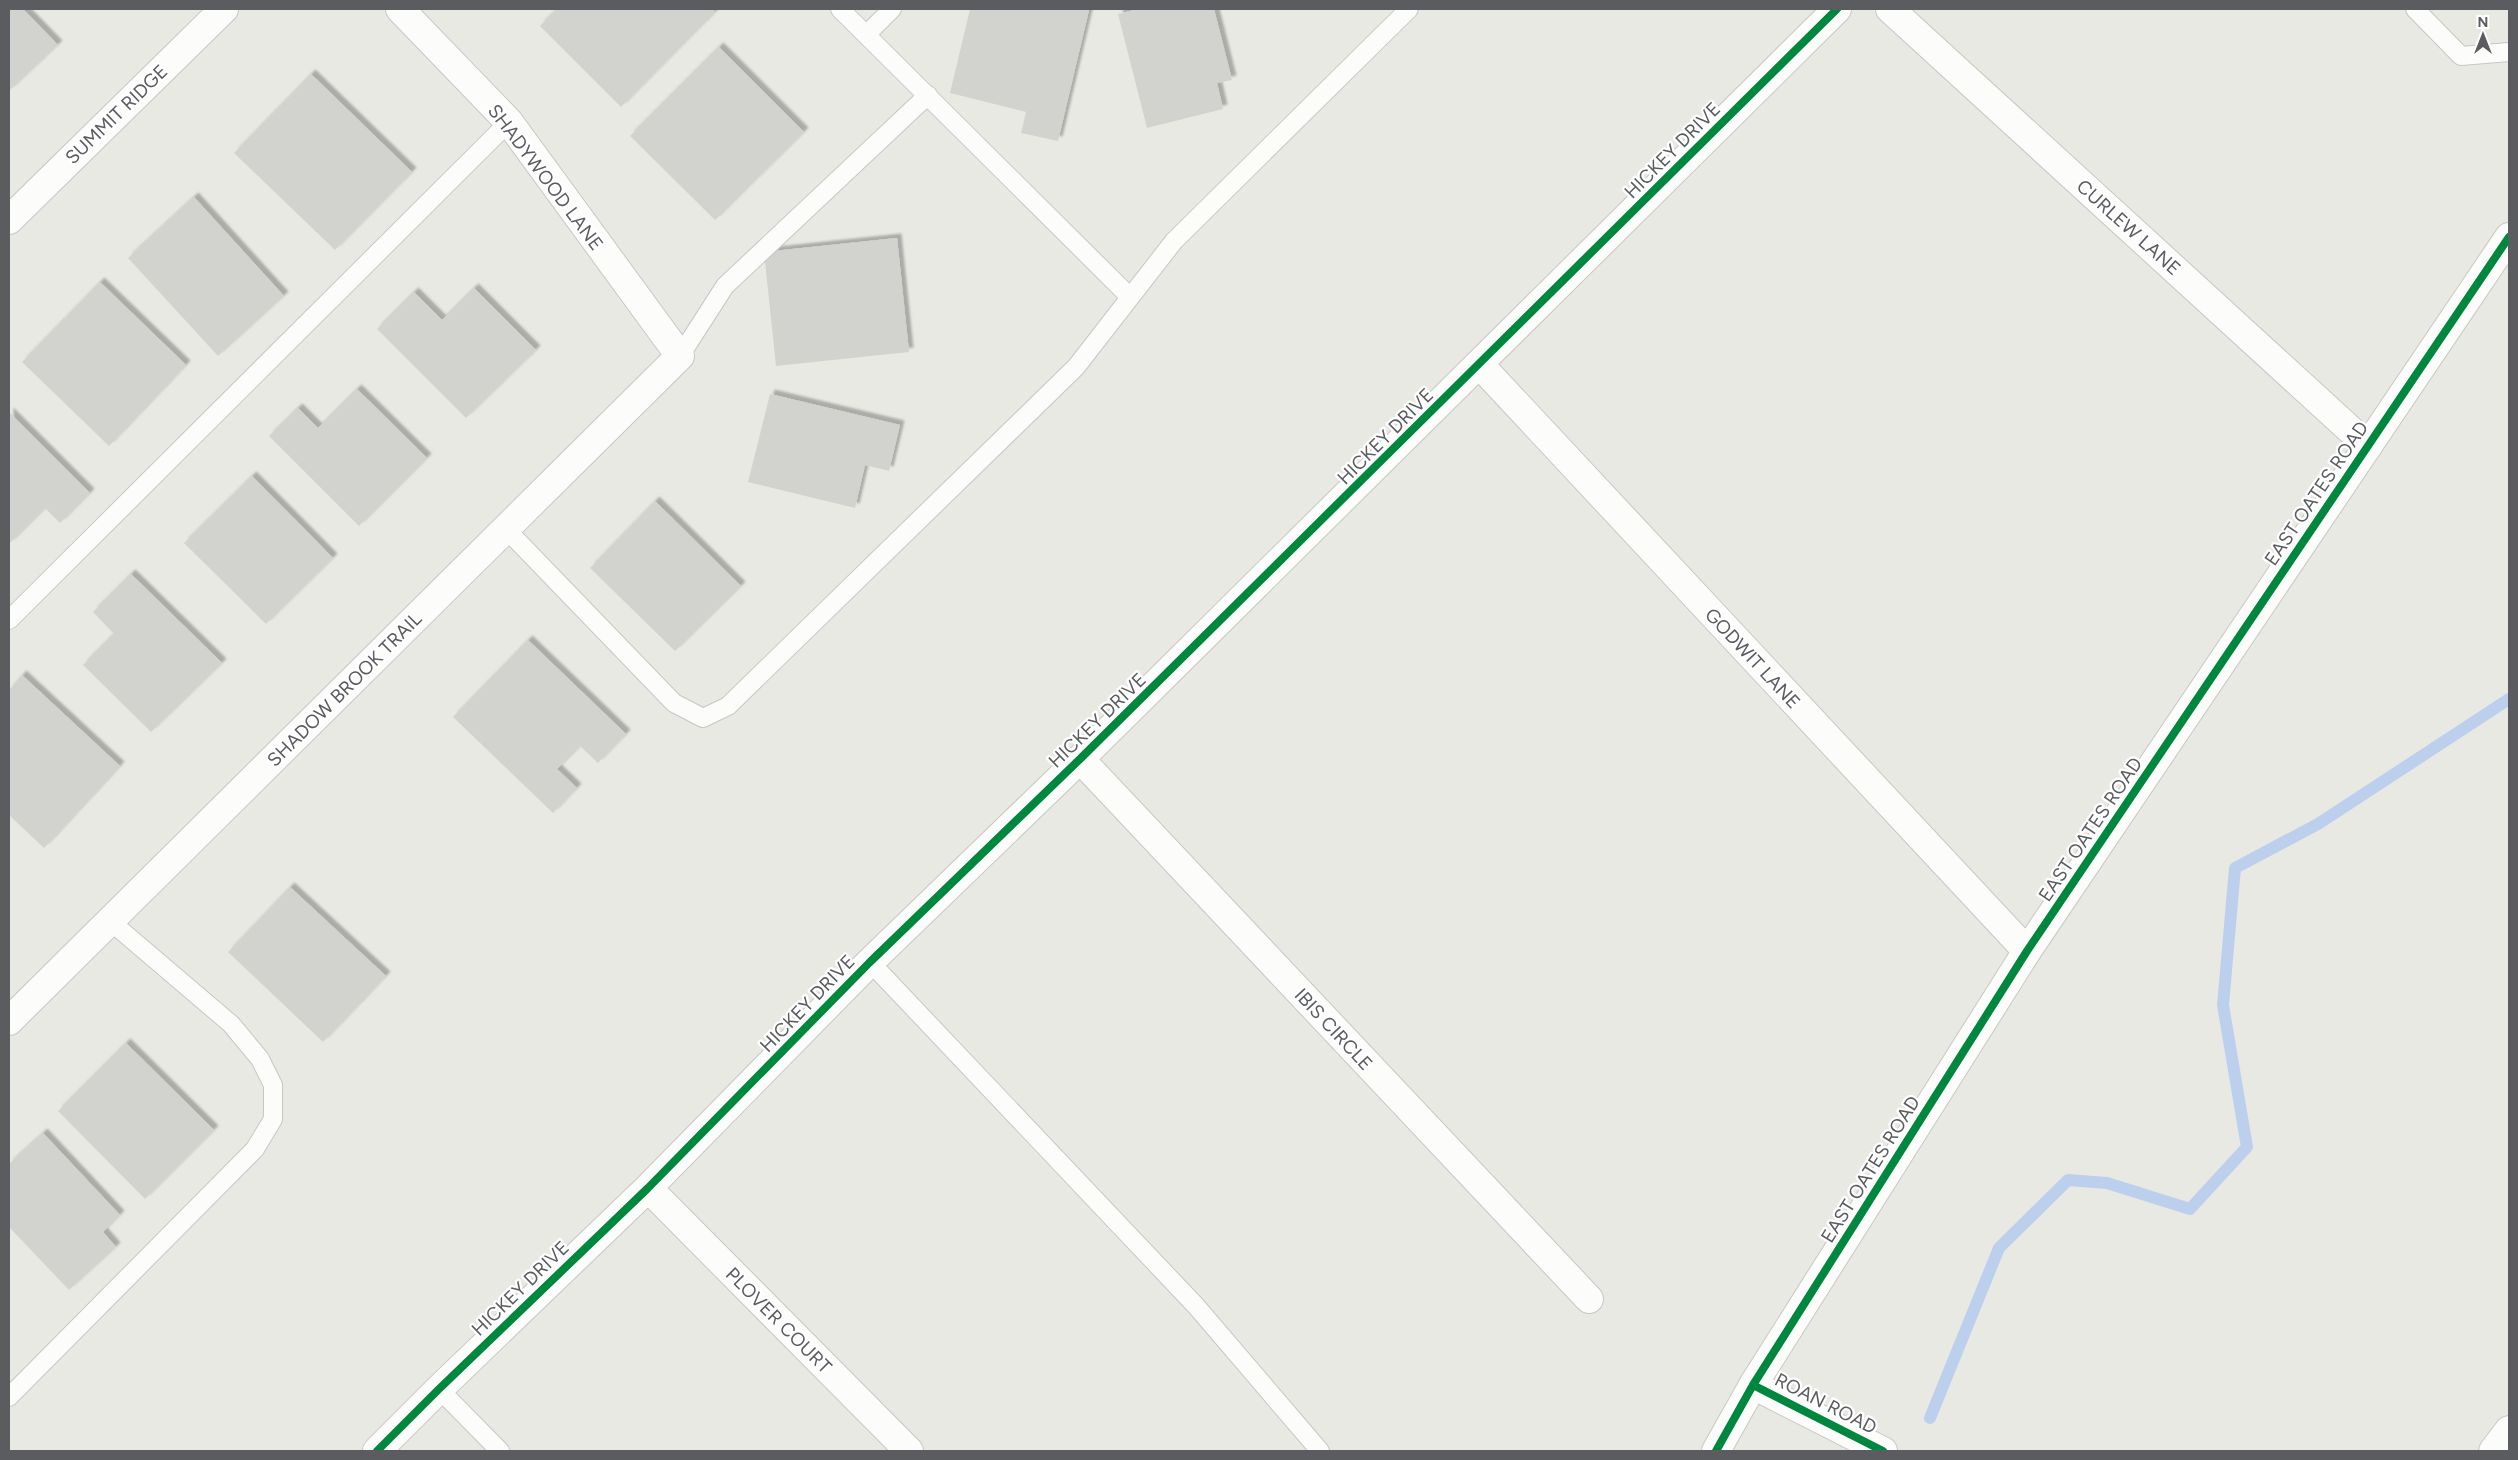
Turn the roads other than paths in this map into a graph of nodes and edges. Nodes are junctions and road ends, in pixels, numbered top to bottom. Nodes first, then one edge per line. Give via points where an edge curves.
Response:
1 (224, 9) edge
2 (400, 9) edge
3 (840, 9) edge
4 (892, 9) edge
5 (1410, 9) edge
6 (1837, 9) edge
7 (1890, 9) edge
8 (2415, 9) edge
9 (866, 35) junction
10 (2509, 52) edge
11 (928, 95) junction
12 (510, 122) junction
13 (9, 220) edge
14 (2509, 237) edge
15 (1129, 296) junction
16 (680, 356) junction
17 (1480, 366) junction
18 (2368, 446) junction
19 (506, 529) junction
20 (9, 620) edge
21 (1080, 759) junction
22 (110, 921) junction
23 (2027, 951) junction
24 (870, 962) junction
25 (9, 1022) edge
26 (648, 1188) junction
27 (1588, 1299) dead end
28 (1753, 1385) junction
29 (439, 1388) junction
30 (9, 1398) edge
31 (2509, 1430) edge
32 (1720, 1450) edge
33 (377, 1451) edge
34 (500, 1451) edge
35 (909, 1451) edge
36 (1320, 1451) edge
37 (1883, 1451) edge
38 (2493, 1451) edge

1 - 13 street, SUMMIT RIDGE
2 - 12 street, SHADYWOOD LANE
3 - 9 lane
4 - 9 lane
5 - 15 lane via 1174,241
6 - 17 street, HICKEY DRIVE
7 - 18 street, CURLEW LANE
8 - 10 lane via 2461,56
9 - 11 lane
11 - 15 lane
11 - 16 lane via 725,286
12 - 16 street, SHADYWOOD LANE
12 - 20 lane
14 - 18 street, EAST OATES ROAD
15 - 19 lane via 1076,368 728,706 703,718 674,703
16 - 19 street, SHADOW BROOK TRAIL
17 - 21 street, HICKEY DRIVE
17 - 23 street, GODWIT LANE
18 - 23 street, EAST OATES ROAD
19 - 22 street, SHADOW BROOK TRAIL
21 - 24 street, HICKEY DRIVE
21 - 27 street, IBIS CIRCLE
22 - 25 street, SHADOW BROOK TRAIL
22 - 30 lane via 231,1024 260,1058 273,1085 273,1119 255,1149
23 - 28 street, EAST OATES ROAD
24 - 26 street, HICKEY DRIVE
24 - 36 lane via 1196,1306
26 - 29 street, HICKEY DRIVE
26 - 35 street, PLOVER COURT
28 - 32 street, EAST OATES ROAD
28 - 37 street, ROAN ROAD
29 - 33 street, HICKEY DRIVE
29 - 34 lane
31 - 38 street

